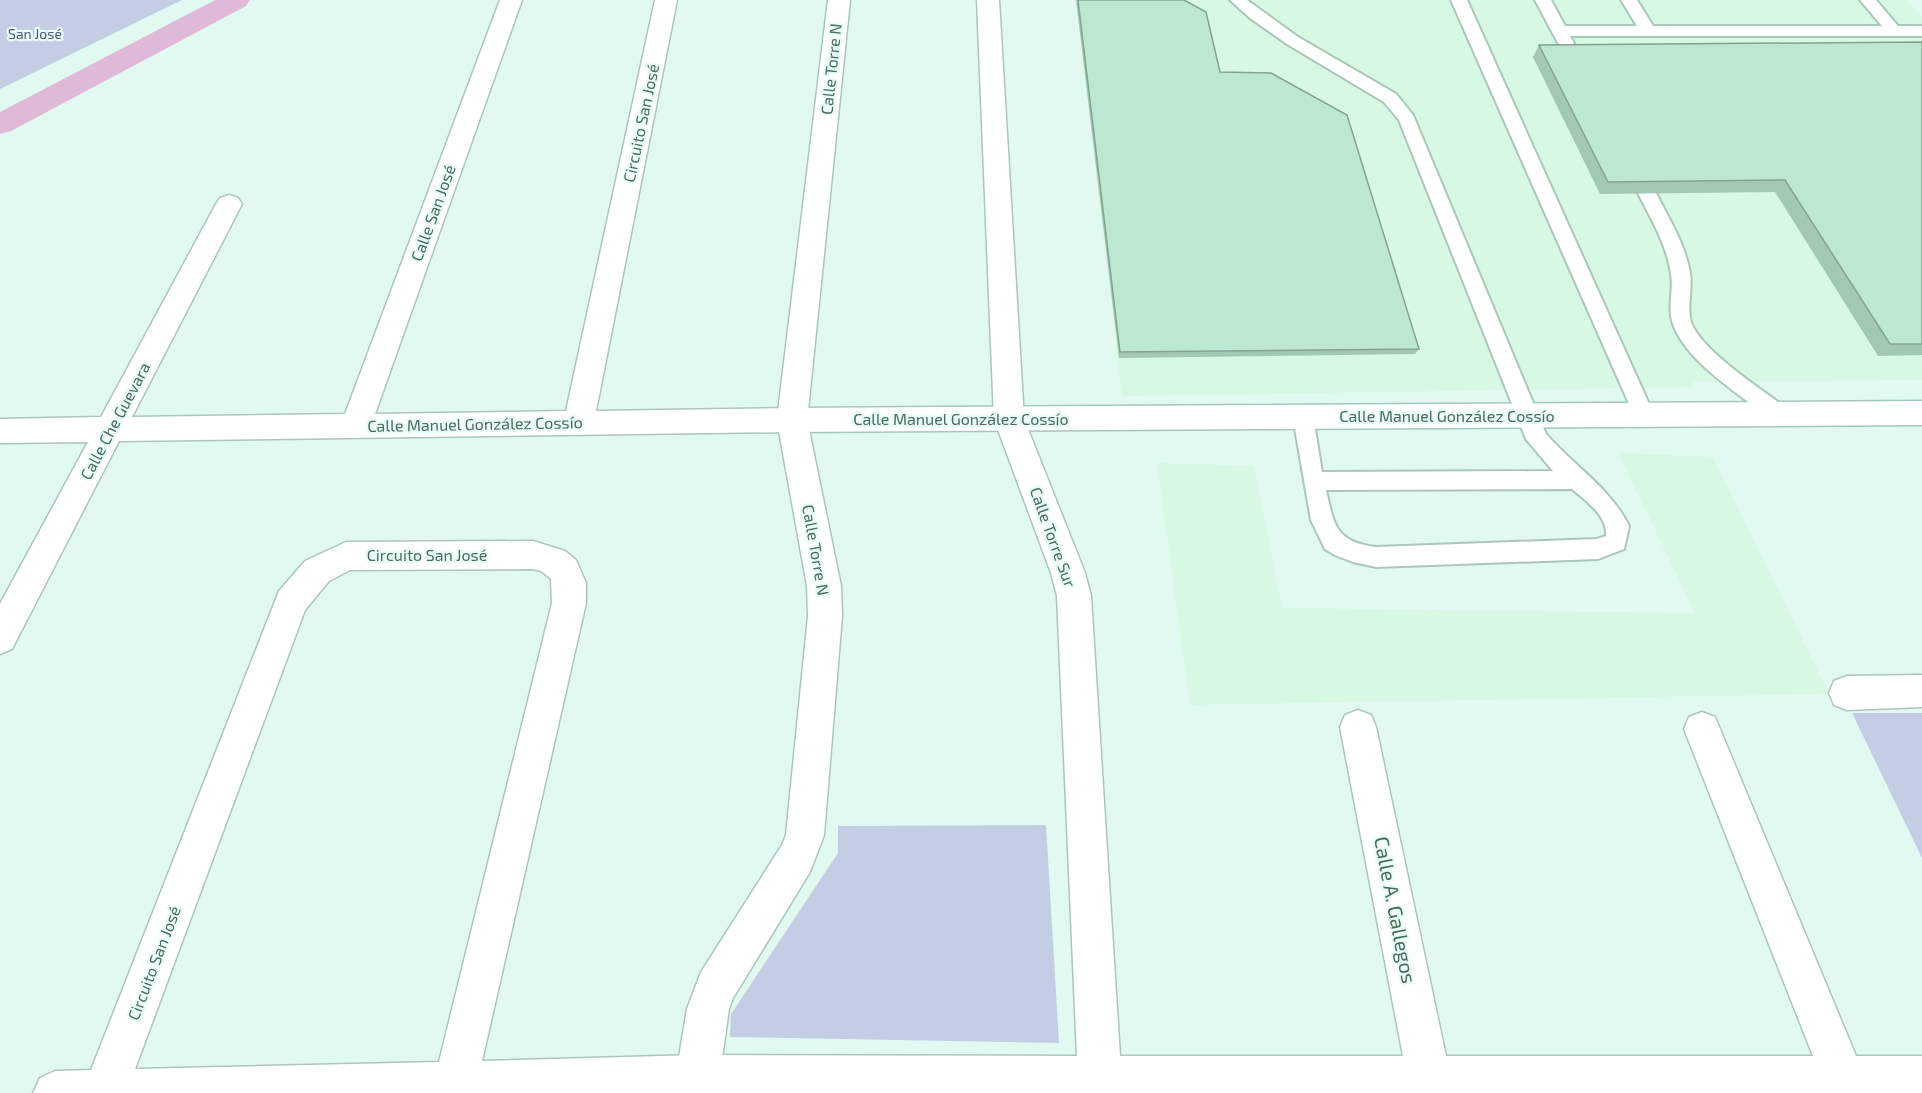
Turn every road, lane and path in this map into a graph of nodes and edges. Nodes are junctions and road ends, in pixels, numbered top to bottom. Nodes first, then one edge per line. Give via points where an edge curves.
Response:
1 (511, 0) edge
2 (666, 0) edge
3 (838, 0) edge
4 (988, 0) edge
5 (1238, 0) edge
6 (1459, 0) edge
7 (1543, 0) edge
8 (1629, 0) edge
9 (1868, 0) edge
10 (1560, 31) junction
11 (1648, 31) junction
12 (1894, 31) junction
13 (1922, 31) edge
14 (1574, 57) edge
15 (1647, 193) edge
16 (229, 204) dead end
17 (1922, 413) edge
18 (1779, 414) junction
19 (1644, 415) junction
20 (1527, 416) junction
21 (1303, 417) junction
22 (1009, 418) junction
23 (792, 420) junction
24 (579, 422) junction
25 (356, 425) junction
26 (111, 429) junction
27 (0, 431) edge
28 (1576, 480) junction
29 (1314, 481) junction
30 (0, 638) edge
31 (1922, 692) edge
32 (1848, 693) dead end
33 (1358, 727) dead end
34 (1702, 729) dead end
35 (1100, 1078) junction
36 (1843, 1078) junction
37 (1922, 1078) edge
38 (696, 1085) edge
39 (1430, 1085) edge
40 (454, 1088) edge
41 (104, 1092) edge
42 (55, 1093) edge

1 - 25 street, Calle San José
2 - 24 street, Circuito San José
3 - 23 street, Calle Torre N
4 - 22 street, Calle Torre Sur
5 - 20 lane via 1262,21 1390,98 1400,108
6 - 19 lane
7 - 10 lane
8 - 11 lane
9 - 12 lane
10 - 11 lane
10 - 14 lane
11 - 12 lane
12 - 13 lane
15 - 18 lane via 1681,271 1679,302 1686,332
16 - 26 street, Calle Che Guevara
17 - 18 street, Calle Manuel González Cossío
18 - 19 street, Calle Manuel González Cossío
19 - 20 street, Calle Manuel González Cossío
20 - 21 street, Calle Manuel González Cossío
20 - 28 lane via 1537,439
21 - 22 street, Calle Manuel González Cossío
21 - 29 lane
22 - 23 street, Calle Manuel González Cossío
22 - 35 street, Calle Torre Sur via 1074,596
23 - 24 street, Calle Manuel González Cossío
23 - 38 street, Calle Torre N via 825,601 804,835 796,858 716,987 708,1010
24 - 25 street, Calle Manuel González Cossío
25 - 26 street, Calle Manuel González Cossío
26 - 27 street, Calle Manuel González Cossío
26 - 30 street, Calle Che Guevara
28 - 29 lane
28 - 29 lane via 1612,516 1618,526 1616,543 1598,549 1376,557 1355,554 1331,541
31 - 32 street
33 - 39 street, Calle A. Gallegos
34 - 36 street
35 - 38 street
35 - 39 street
36 - 37 street
36 - 39 street
38 - 40 street
40 - 41 street
40 - 41 street, Circuito San José via 569,603 570,581 566,571 533,555 346,556 317,571 298,592
41 - 42 street

